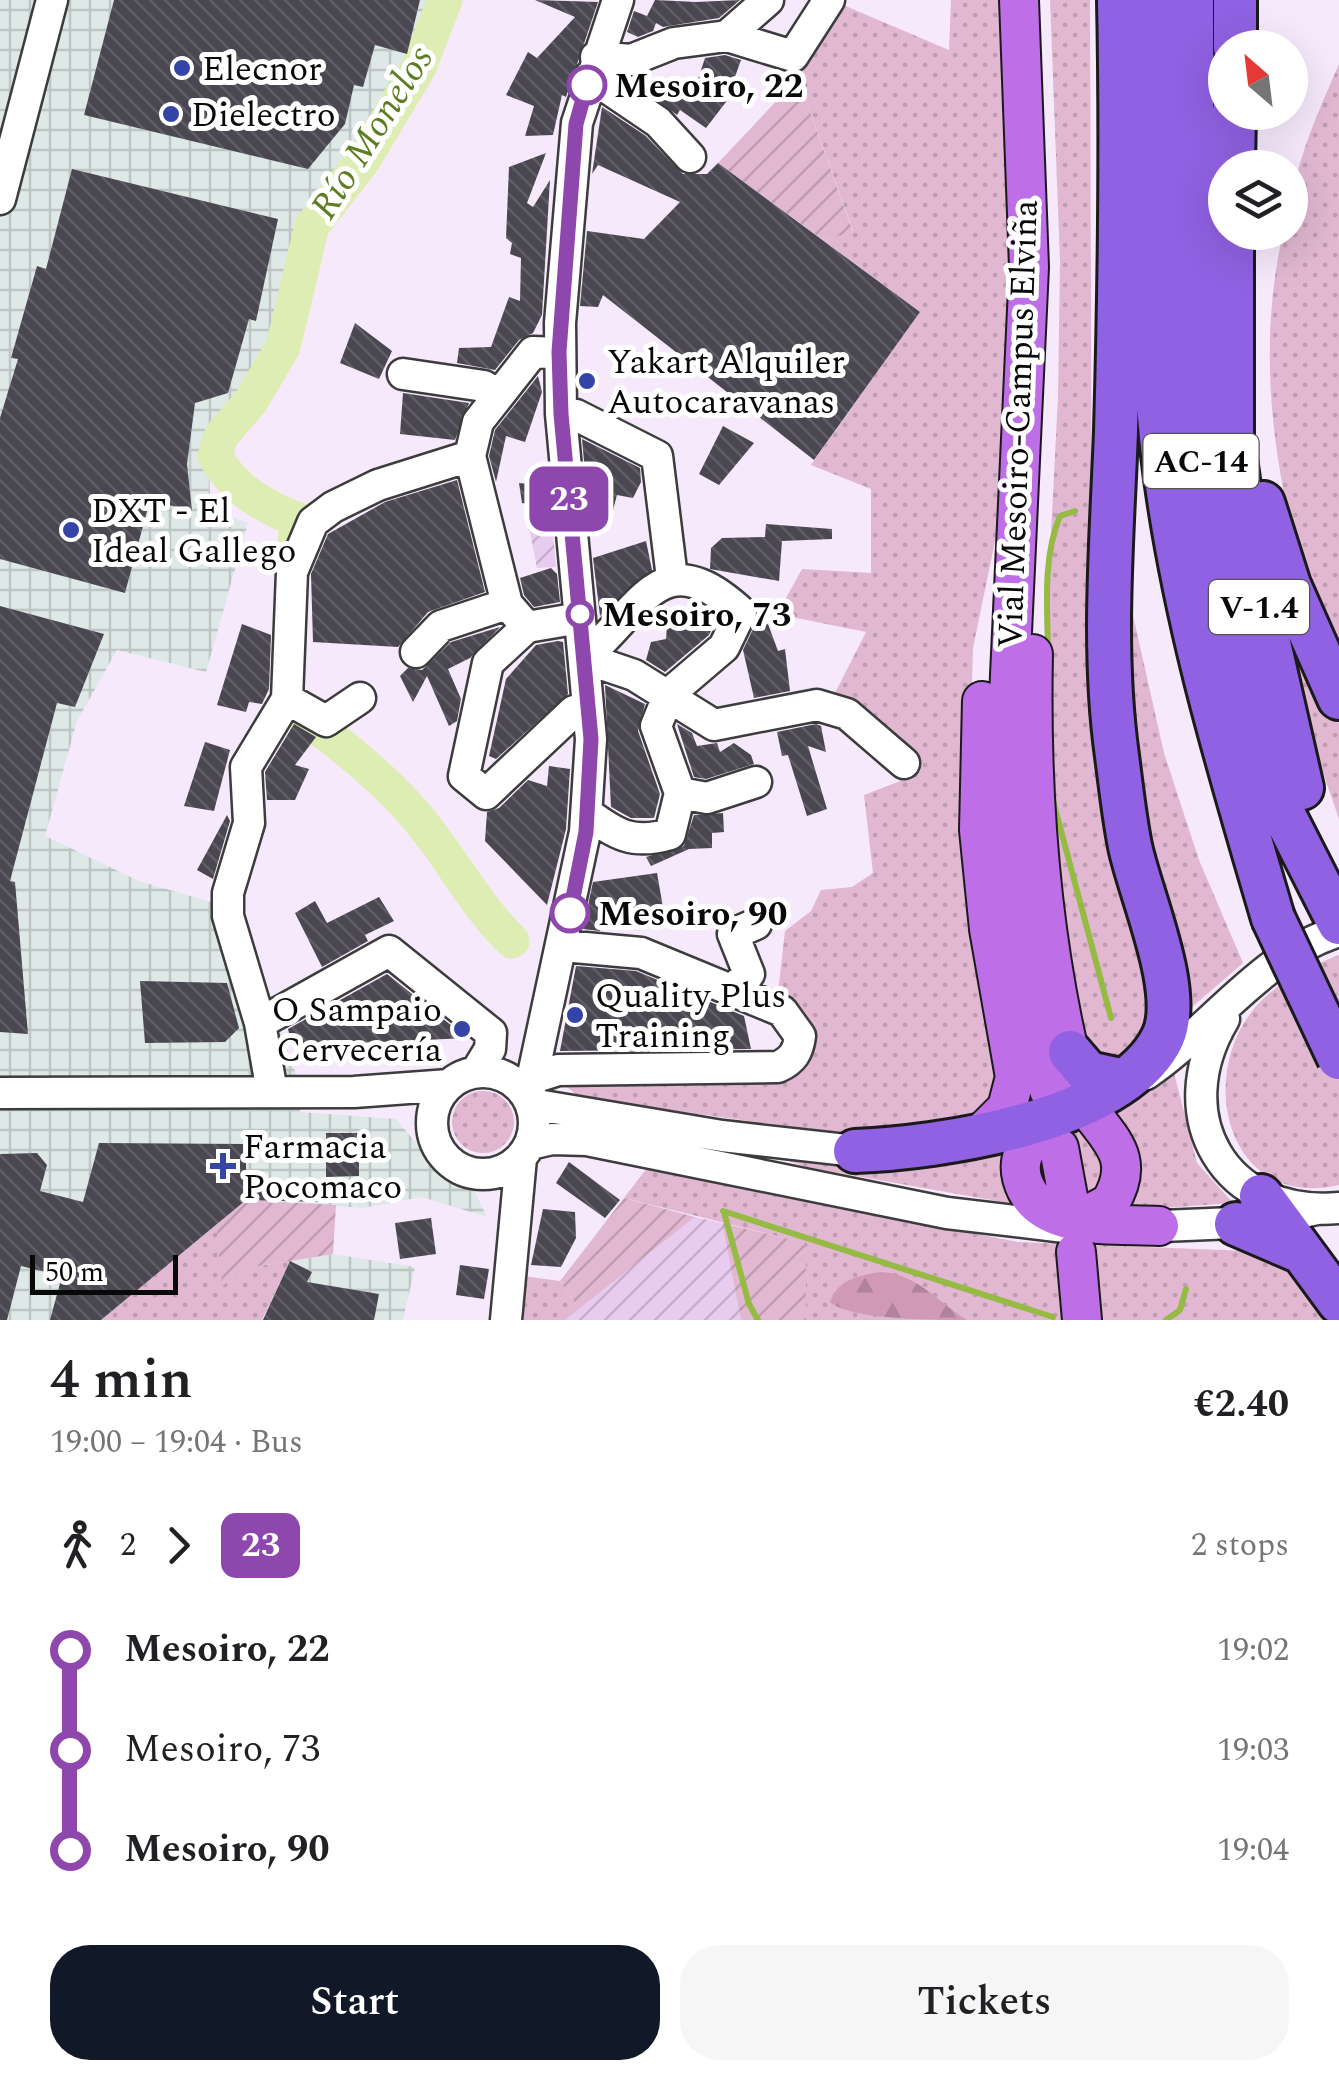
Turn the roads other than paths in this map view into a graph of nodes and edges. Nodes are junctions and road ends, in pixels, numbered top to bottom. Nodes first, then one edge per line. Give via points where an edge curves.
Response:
1 (52, 0) edge
2 (618, 0) edge
3 (768, 0) edge
4 (829, 0) edge
5 (1019, 0) edge
6 (1038, 0) edge
7 (1119, 0) edge
8 (1159, 0) edge
9 (1192, 0) edge
10 (1236, 0) edge
11 (1235, 30) edge
12 (727, 36) junction
13 (593, 67) junction
14 (690, 157) dead end
15 (0, 199) edge
16 (1232, 250) edge
17 (1230, 308) junction
18 (551, 343) junction
19 (1118, 369) junction
20 (402, 374) dead end
21 (498, 395) junction
22 (561, 414) junction
23 (470, 456) junction
24 (1027, 493) junction
25 (672, 578) junction
26 (507, 604) junction
27 (580, 618) junction
28 (527, 628) junction
29 (416, 652) dead end
30 (584, 658) junction
31 (669, 694) junction
32 (287, 698) junction
33 (360, 698) dead end
34 (1339, 698) edge
35 (588, 708) junction
36 (904, 764) dead end
37 (756, 782) dead end
38 (680, 792) junction
39 (587, 812) junction
40 (1273, 918) junction
41 (1336, 918) edge
42 (756, 924) dead end
43 (563, 946) junction
44 (732, 990) junction
45 (1236, 999) junction
46 (260, 1024) junction
47 (1070, 1052) junction
48 (1339, 1058) edge
49 (1120, 1080) junction
50 (504, 1085) junction
51 (272, 1092) junction
52 (354, 1092) junction
53 (0, 1093) edge
54 (1073, 1100) junction
55 (432, 1121) junction
56 (978, 1138) junction
57 (1050, 1139) junction
58 (526, 1151) junction
59 (854, 1151) junction
60 (480, 1174) junction
61 (1286, 1211) edge
62 (1075, 1223) junction
63 (1159, 1226) junction
64 (510, 1241) junction
65 (1339, 1302) edge
66 (506, 1320) edge
67 (1082, 1320) edge

1 - 15 street
2 - 13 street
3 - 12 street
4 - 12 street via 793,56
5 - 24 main road, Vial Mesoiro-Campus Elviña
6 - 24 main road, Vial Mesoiro-Campus Elviña via 1048,318 1045,403
7 - 19 highway
8 - 40 highway, AC-14 via 1156,345 1162,451 1203,681
9 - 41 highway, AC-14 via 1192,397 1216,574 1283,814
10 - 11 highway
12 - 13 street via 674,43
13 - 14 street
13 - 18 street via 576,124
16 - 17 highway, V-1.4
17 - 34 highway via 1265,516
17 - 41 highway, V-1.4 via 1232,436 1247,546
18 - 21 street
18 - 22 street
19 - 40 highway, AC-14 via 1156,598 1179,686 1233,843
19 - 49 highway via 1110,610 1116,751 1130,847 1169,1005 1158,1046
20 - 21 street via 484,386
21 - 23 street via 478,422
22 - 25 street via 576,414 657,456
22 - 27 street
23 - 26 street
23 - 32 street via 378,485 314,522 292,572
24 - 47 main road via 1040,864
24 - 54 main road, Vial Mesoiro-Campus Elviña via 1008,668 1012,887
24 - 56 main road via 1006,543 989,642 978,776 984,894 1014,1086 1007,1108
25 - 30 street via 650,590
25 - 31 street via 695,581 741,612 724,647
26 - 28 street
26 - 29 street via 441,626
27 - 28 street
27 - 30 street
28 - 35 street via 488,663 464,776 486,794 574,711
30 - 31 street
30 - 35 street
31 - 36 street via 714,725 816,705 847,714
31 - 38 street via 656,726
32 - 33 street via 326,721
32 - 46 street via 246,767 249,824 228,893 228,916
35 - 39 street
37 - 38 street via 707,798
38 - 39 street via 670,834 641,842 617,836
39 - 43 street
40 - 48 highway, AC-14, bridge
41 - 45 street
42 - 44 street via 732,934 750,974
43 - 44 street via 641,953
43 - 50 street via 540,1040
44 - 50 street via 792,1022 800,1036 791,1060 760,1068 558,1070
45 - 54 street via 1170,1058
45 - 61 street via 1206,1058 1202,1120 1222,1163
46 - 50 street via 389,951 486,1026
46 - 51 street
47 - 49 highway via 1088,1073
47 - 54 main road
49 - 54 highway
50 - 52 street
50 - 55 street via 436,1101
50 - 58 street via 535,1124
50 - 59 street via 722,1136
51 - 52 street
51 - 53 street
52 - 55 street via 402,1102
54 - 56 highway via 1037,1122
54 - 57 street
54 - 62 main road via 1114,1143 1122,1169 1110,1203
55 - 60 street via 445,1157
56 - 59 highway
57 - 59 street via 938,1154
57 - 62 main road via 1025,1149 1027,1192 1050,1214
58 - 60 street via 502,1171
58 - 63 street via 552,1139 587,1140 986,1219 1085,1229
58 - 64 street
60 - 64 street
61 - 63 street
61 - 65 highway via 1303,1253
62 - 63 main road
62 - 67 main road
64 - 66 street

